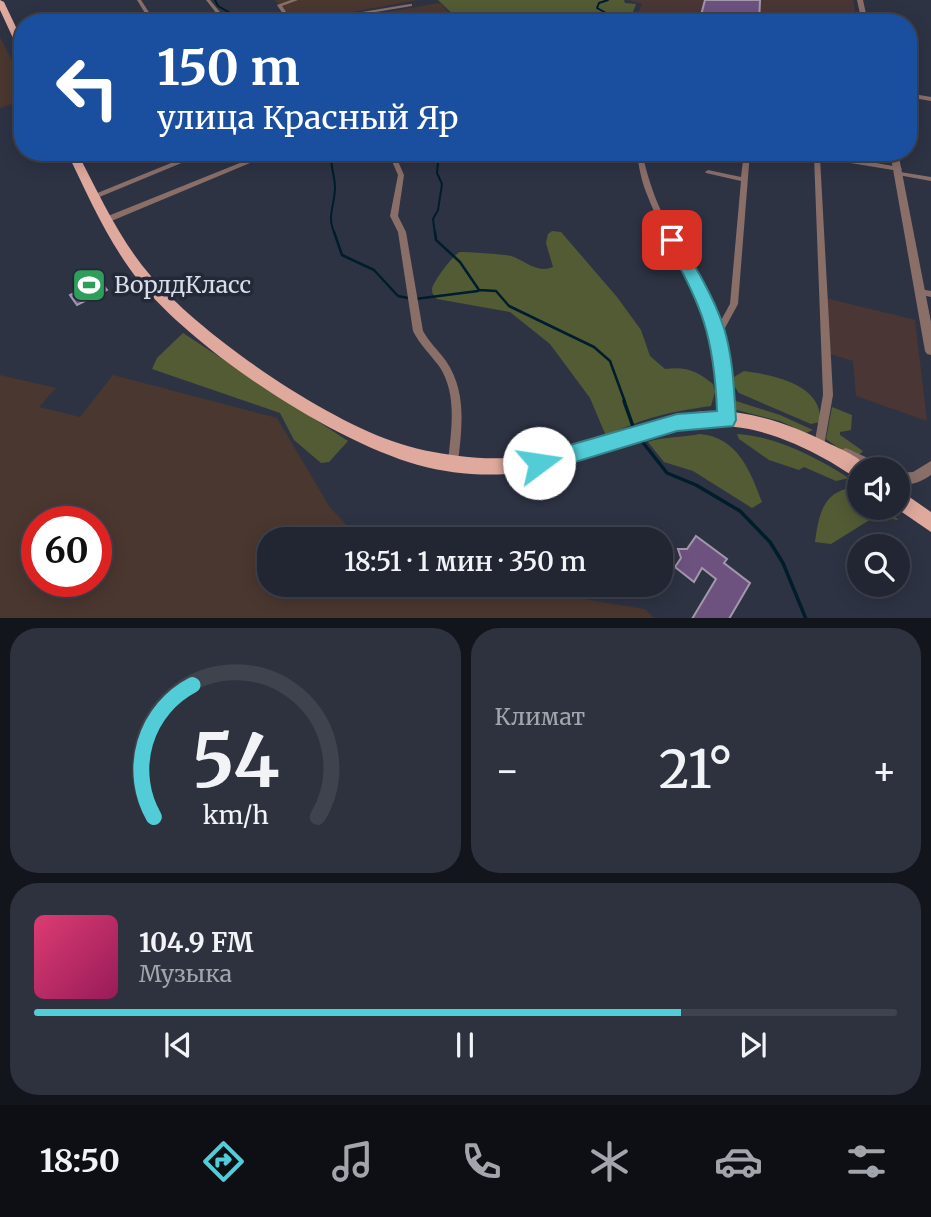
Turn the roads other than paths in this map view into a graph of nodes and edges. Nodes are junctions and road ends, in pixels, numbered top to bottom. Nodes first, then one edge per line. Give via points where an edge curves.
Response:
1 (208, 0) edge
2 (296, 0) edge
3 (0, 2) edge
4 (410, 5) dead end
5 (220, 14) edge
6 (286, 14) edge
7 (358, 14) edge
8 (14, 32) edge
9 (76, 161) edge
10 (182, 161) edge
11 (251, 161) edge
12 (395, 161) edge
13 (641, 161) dead end
14 (746, 161) edge
15 (817, 161) edge
16 (848, 161) edge
17 (896, 161) edge
18 (899, 171) junction
19 (708, 172) dead end
20 (931, 179) edge
21 (745, 180) junction
22 (94, 196) junction
23 (106, 220) junction
24 (926, 293) edge
25 (716, 328) junction
26 (931, 351) edge
27 (726, 420) junction
28 (819, 445) junction
29 (848, 457) edge
30 (453, 462) junction
31 (847, 462) edge
32 (931, 467) edge
33 (910, 479) edge
34 (910, 507) edge
35 (931, 523) edge

1 - 5 street
2 - 6 street via 279,5
3 - 8 main road
4 - 7 street
9 - 22 main road
10 - 22 street
11 - 23 street
12 - 30 street via 402,183 394,216 402,232 418,331 457,393
13 - 25 street via 653,202 699,286
14 - 21 street
15 - 28 street via 828,394
16 - 18 street
17 - 18 street
18 - 20 street
18 - 24 street
19 - 21 street
21 - 25 street via 734,304 722,326
22 - 23 main road
23 - 30 main road via 152,286 244,363 374,442
24 - 26 street
25 - 27 street
27 - 28 main road
27 - 30 main road via 701,418 539,463
28 - 29 street
28 - 31 main road
32 - 33 street
34 - 35 main road

